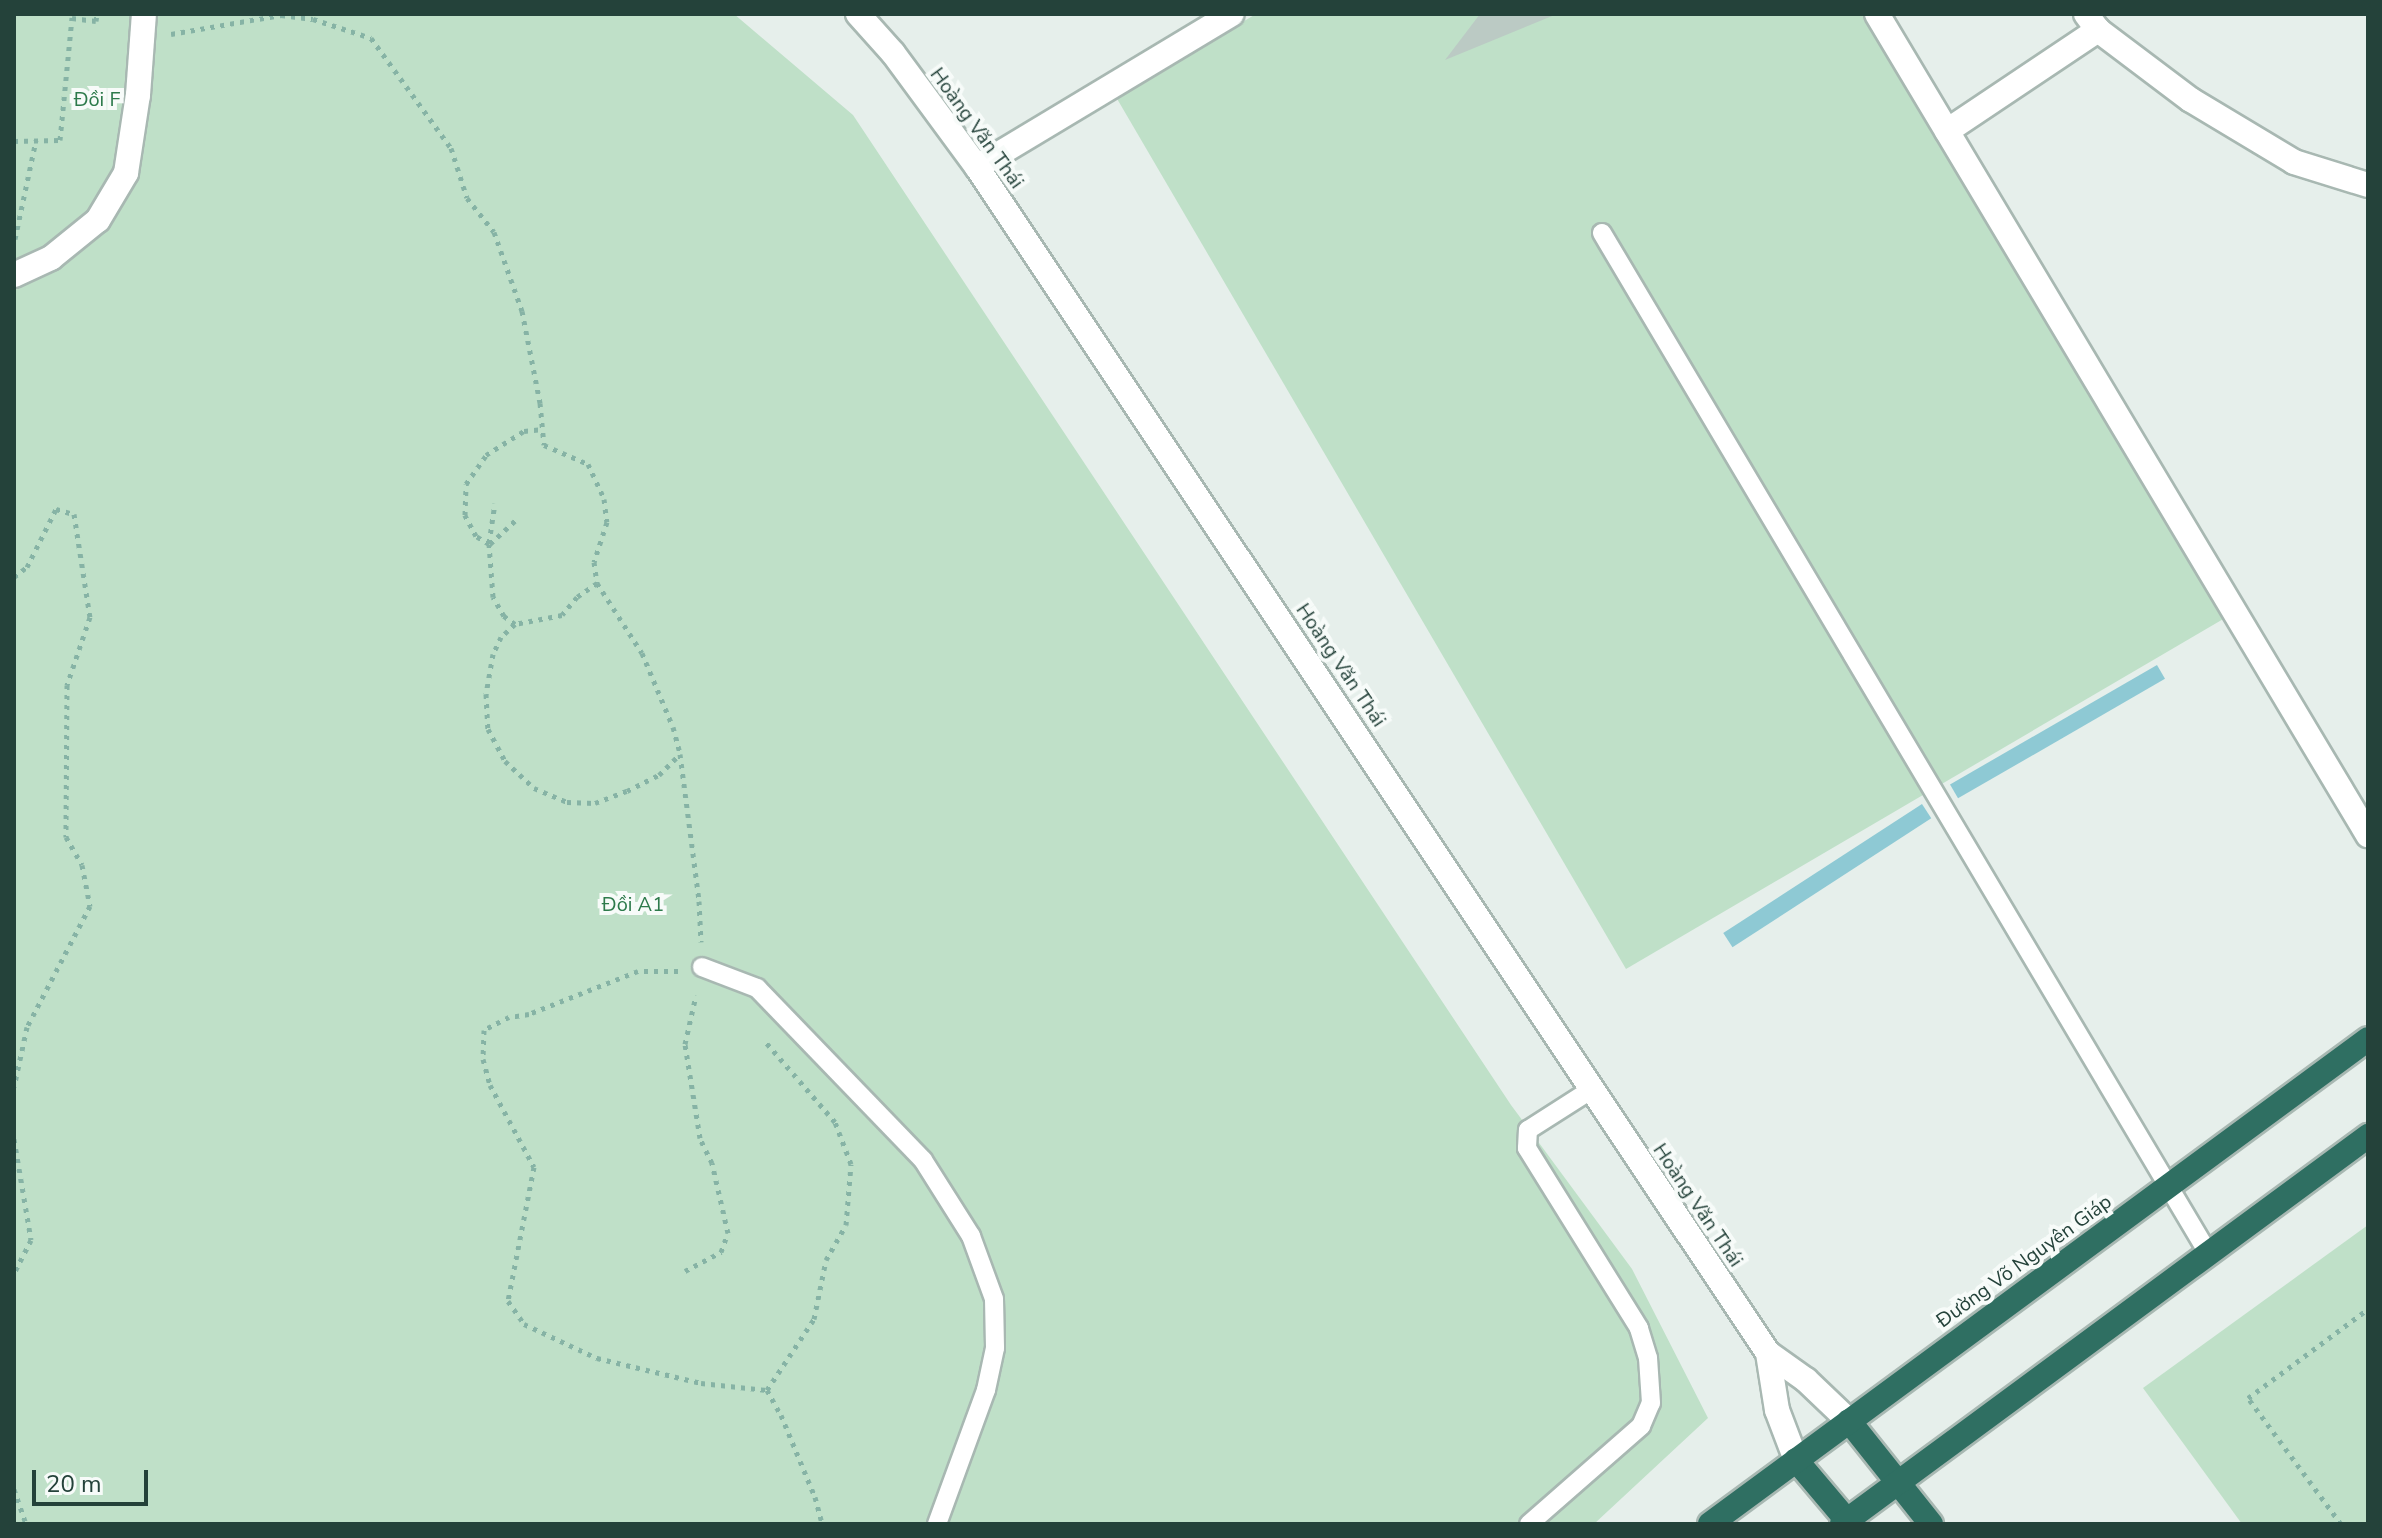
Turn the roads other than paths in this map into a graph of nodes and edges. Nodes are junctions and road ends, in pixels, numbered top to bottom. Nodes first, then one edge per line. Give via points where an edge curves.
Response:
1 (858, 14) edge
2 (1232, 14) edge
3 (1877, 14) edge
4 (2092, 22) edge
5 (144, 26) edge
6 (1947, 131) junction
7 (977, 167) junction
8 (2368, 185) edge
9 (1602, 233) dead end
10 (14, 275) edge
11 (2368, 835) edge
12 (702, 967) road end
13 (2368, 1039) edge
14 (1592, 1089) junction
15 (2368, 1136) edge
16 (2166, 1186) junction
17 (2208, 1253) junction
18 (1768, 1353) junction
19 (1849, 1421) junction
20 (1796, 1460) junction
21 (1897, 1481) junction
22 (1847, 1523) edge
23 (937, 1524) edge
24 (1529, 1524) edge
25 (1710, 1524) edge
26 (1931, 1524) edge

1 - 7 street, Hoàng Văn Thái
2 - 7 street
3 - 6 street
4 - 6 street
4 - 8 street via 2191,100 2294,162
5 - 10 street via 126,173 98,220 51,258
6 - 11 street
7 - 14 street, Hoàng Văn Thái
9 - 16 lane
12 - 23 lane via 757,988 923,1160 971,1236 994,1299 995,1348 986,1390
13 - 16 highway, Đường Võ Nguyên Giáp
14 - 18 street, Hoàng Văn Thái
14 - 24 lane via 1528,1130 1527,1148 1639,1328 1648,1358 1651,1403 1641,1426
15 - 17 highway
16 - 17 lane
16 - 19 highway, Đường Võ Nguyên Giáp
17 - 21 highway
18 - 19 street
18 - 20 street via 1777,1410
19 - 20 highway, Đường Võ Nguyên Giáp
19 - 21 highway
20 - 22 highway
20 - 25 highway, Đường Võ Nguyên Giáp
21 - 22 highway
21 - 26 highway

